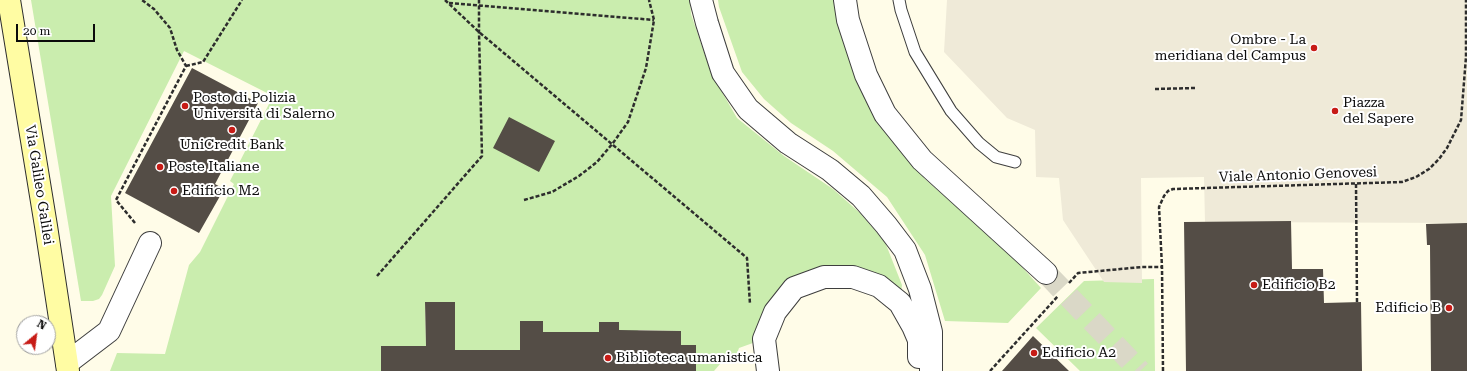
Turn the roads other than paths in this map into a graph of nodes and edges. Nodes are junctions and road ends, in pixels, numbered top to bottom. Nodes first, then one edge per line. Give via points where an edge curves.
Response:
1 (9, 0) edge
2 (702, 0) edge
3 (845, 0) edge
4 (899, 0) edge
5 (1015, 162) dead end
6 (150, 243) road end
7 (1046, 273) tunnel mouth
8 (68, 367) edge
9 (768, 371) edge
10 (920, 371) edge
11 (931, 371) edge

1 - 8 street, Via Galileo Galilei
2 - 11 street via 723,73 748,109 788,143 830,170 861,196 905,250 920,289 931,332
3 - 7 street via 848,20 866,75 885,114 922,160
4 - 5 lane via 915,52 951,111 979,143 996,157
6 - 8 street via 109,331
9 - 10 street via 764,339 775,312 794,288 824,277 853,277 879,286 900,303 918,340

